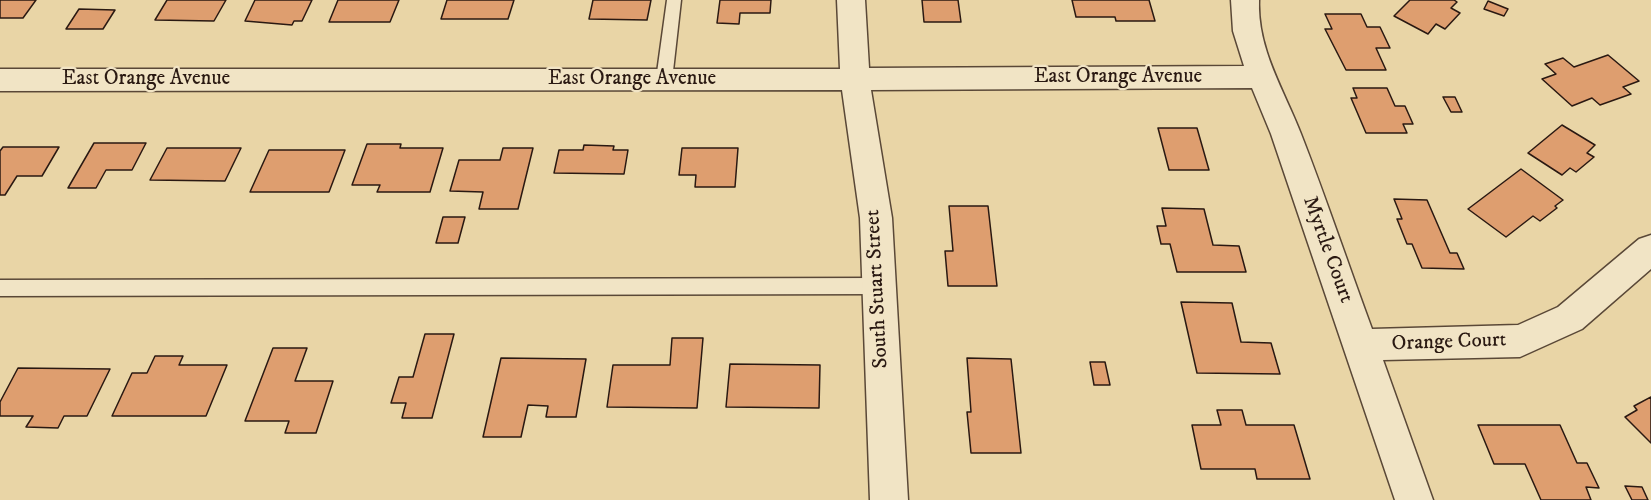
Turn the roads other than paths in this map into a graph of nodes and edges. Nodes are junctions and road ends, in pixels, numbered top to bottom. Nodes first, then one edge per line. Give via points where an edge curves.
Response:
1 (674, 0) edge
2 (851, 0) edge
3 (1245, 0) edge
4 (1264, 77) junction
5 (855, 79) junction
6 (0, 80) edge
7 (664, 80) junction
8 (1651, 249) edge
9 (878, 286) junction
10 (0, 288) edge
11 (1360, 345) junction
12 (889, 500) edge
13 (1414, 500) edge

1 - 7 lane
2 - 5 street, South Stuart Street
3 - 4 street, Myrtle Court via 1247,34
4 - 5 street, East Orange Avenue
4 - 11 street, Myrtle Court
5 - 7 street, East Orange Avenue
5 - 9 street, South Stuart Street via 876,218
6 - 7 street, East Orange Avenue
8 - 11 street, Orange Court via 1570,318 1520,341
9 - 10 lane
9 - 12 street, South Stuart Street
11 - 13 street, Myrtle Court

